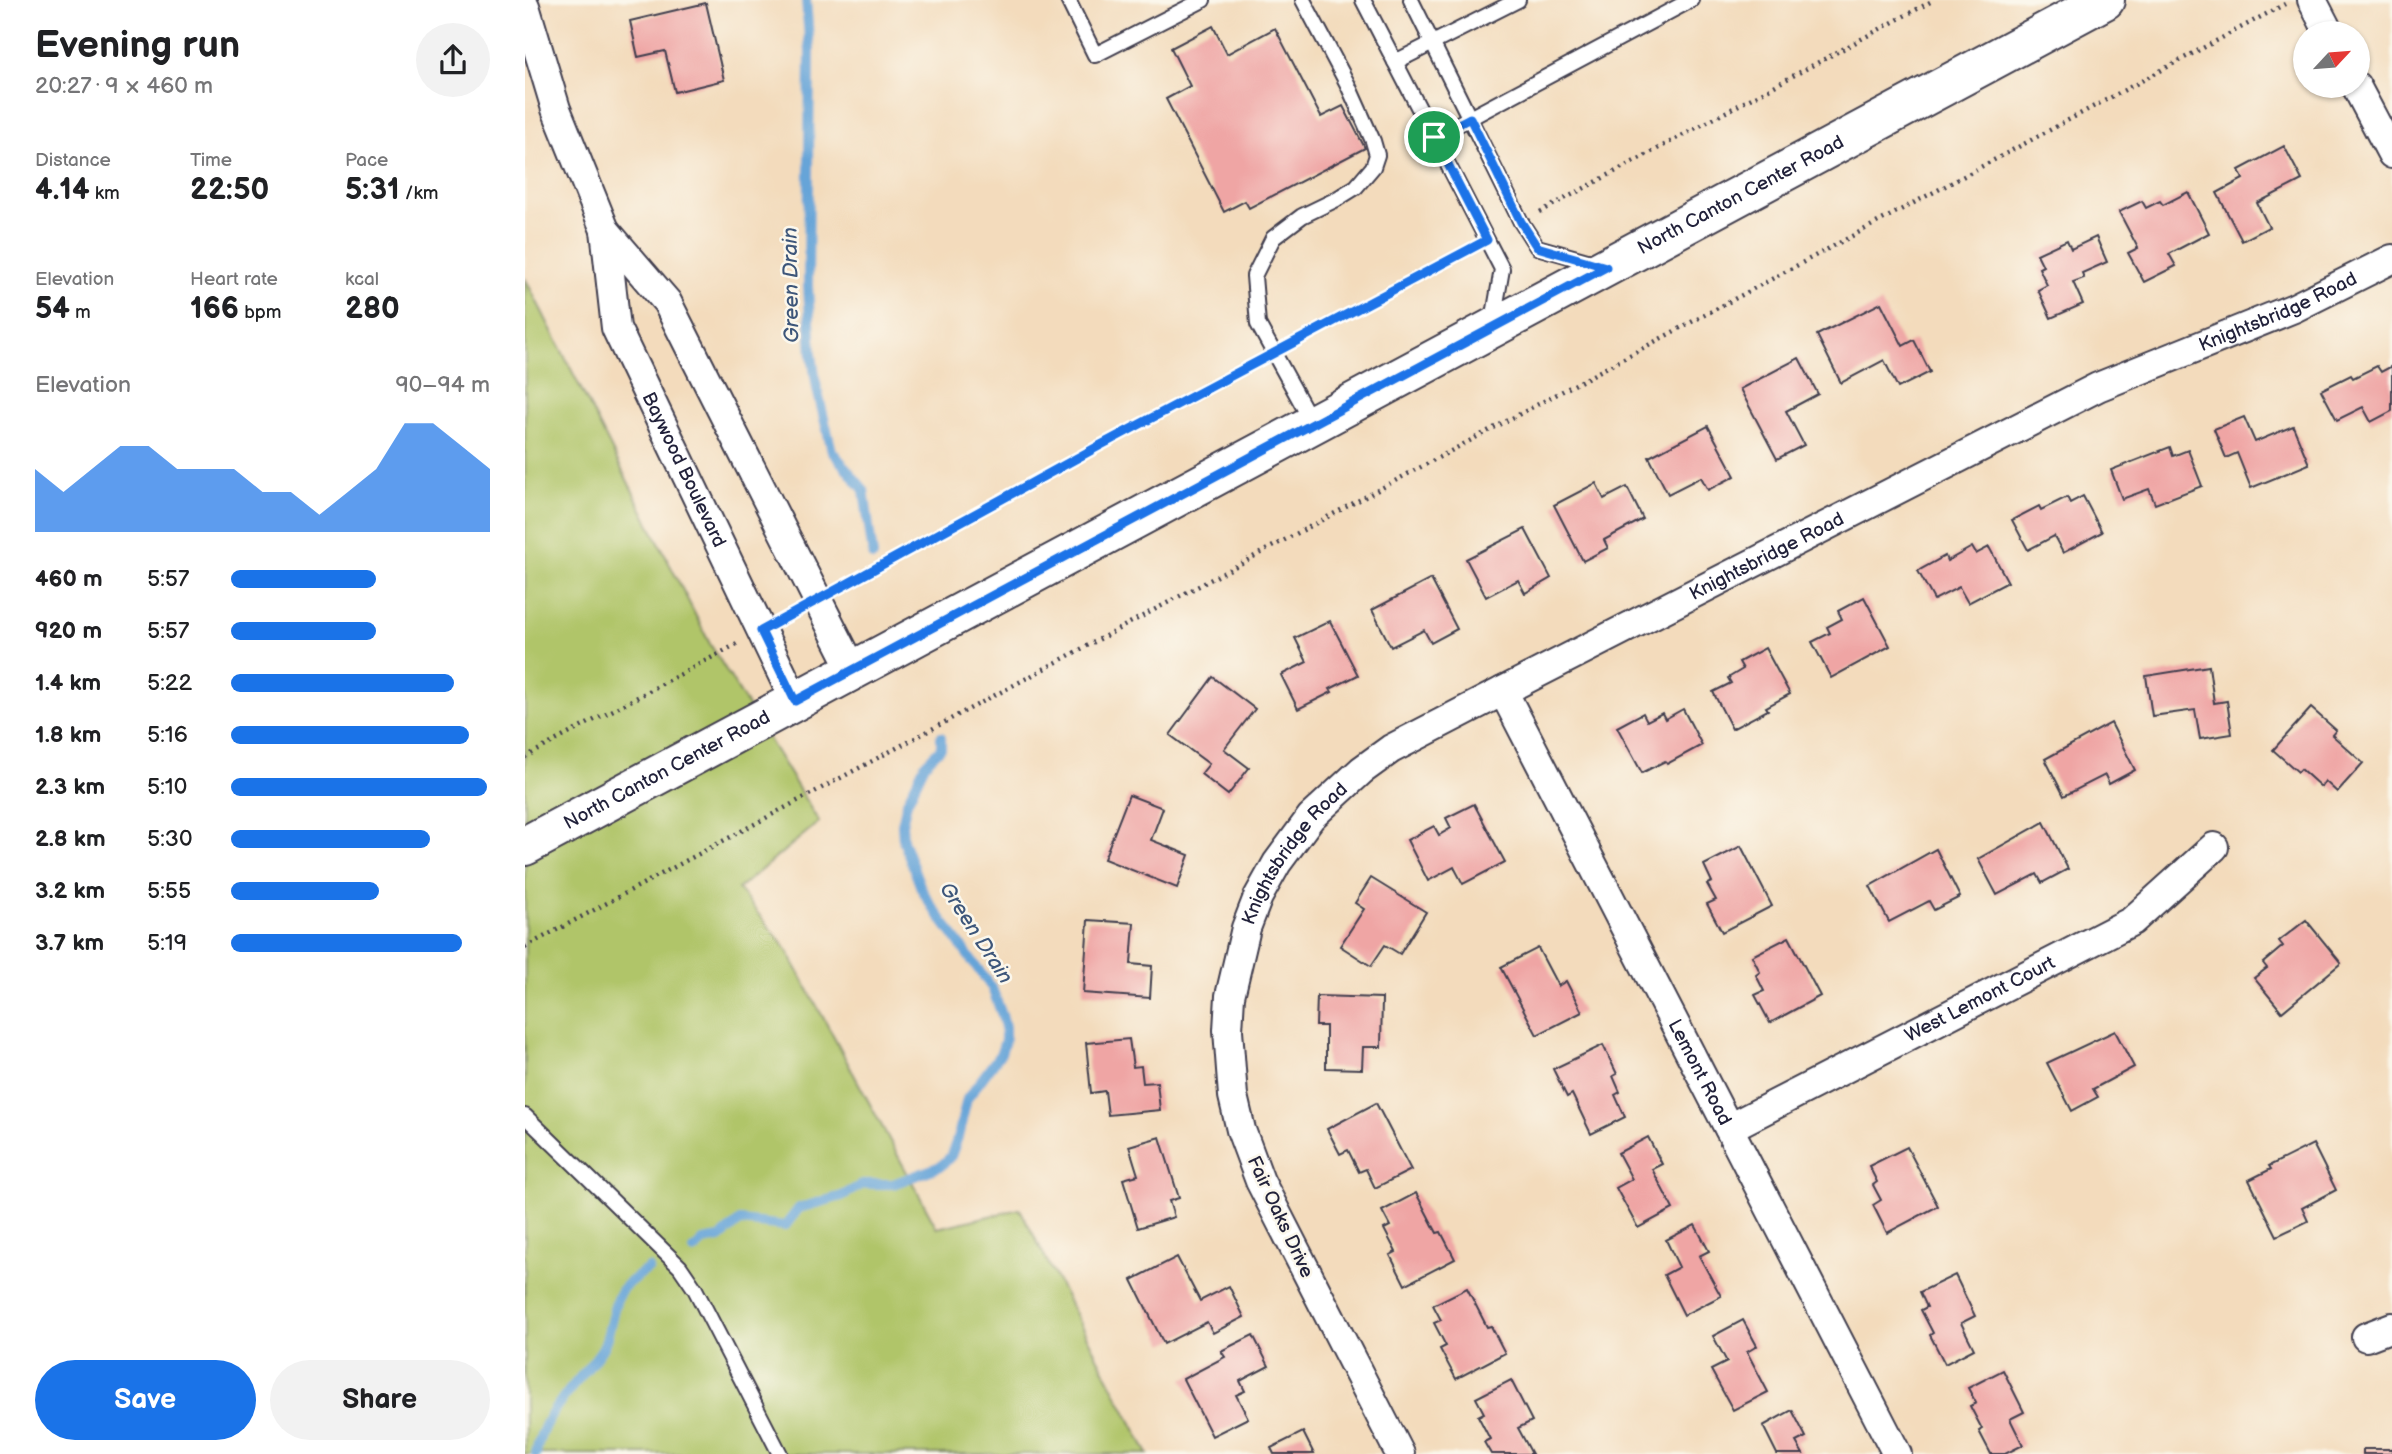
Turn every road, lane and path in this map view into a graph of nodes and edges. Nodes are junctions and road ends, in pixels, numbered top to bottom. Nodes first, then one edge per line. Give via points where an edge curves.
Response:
1 (1068, 0) edge
2 (1168, 0) edge
3 (1203, 0) edge
4 (1303, 0) edge
5 (1363, 0) edge
6 (1411, 0) edge
7 (1518, 0) edge
8 (1691, 0) edge
9 (1934, 0) edge
10 (2105, 0) edge
11 (2291, 0) edge
12 (2312, 0) edge
13 (525, 6) edge
14 (1176, 14) junction
15 (2323, 21) edge
16 (1433, 44) junction
17 (1395, 62) junction
18 (2362, 98) edge
19 (1470, 118) junction
20 (1434, 137) junction
21 (2392, 154) edge
22 (1521, 222) junction
23 (605, 230) junction
24 (1487, 240) junction
25 (2392, 259) edge
26 (1606, 267) junction
27 (1491, 328) junction
28 (1273, 354) junction
29 (1313, 424) junction
30 (817, 600) junction
31 (761, 631) junction
32 (853, 670) junction
33 (1503, 691) junction
34 (795, 701) junction
35 (525, 757) edge
36 (525, 846) edge
37 (2214, 847) dead end
38 (525, 947) edge
39 (1237, 961) joint
40 (525, 1116) edge
41 (1729, 1128) junction
42 (2392, 1327) edge
43 (2366, 1337) dead end
44 (780, 1454) edge
45 (1399, 1454) edge
46 (1897, 1454) edge

1 - 14 lane via 1095,55
2 - 14 lane
3 - 14 lane
4 - 28 lane via 1347,82 1377,155 1356,187 1302,216 1273,238 1254,276 1258,324
5 - 17 lane
6 - 16 lane
7 - 16 lane
8 - 19 lane
9 - 22 path
10 - 26 main road, North Canton Center Road
11 - 38 path
12 - 15 street
13 - 23 street, Baywood Boulevard via 556,109
16 - 17 lane
16 - 19 lane
17 - 20 lane
18 - 21 street
19 - 20 lane
19 - 22 lane
20 - 24 lane
22 - 26 lane via 1537,247
23 - 30 street, Baywood Boulevard via 667,302
23 - 31 street, Baywood Boulevard via 616,328
24 - 27 lane via 1502,269
24 - 28 path
25 - 33 street, Knightsbridge Road via 2294,308 2098,387
26 - 27 main road, North Canton Center Road
27 - 29 main road, North Canton Center Road
28 - 29 lane
28 - 30 path
29 - 32 main road, North Canton Center Road
30 - 32 street, Baywood Boulevard
31 - 34 street, Baywood Boulevard
31 - 35 path
32 - 34 main road, North Canton Center Road
33 - 39 street, Knightsbridge Road via 1391,749 1335,792 1277,863 1258,897
33 - 41 street, Lemont Road
34 - 36 main road, North Canton Center Road
37 - 41 street, West Lemont Court via 2132,921
39 - 45 street, Fair Oaks Drive via 1228,1030 1233,1096 1241,1130 1260,1181
40 - 44 lane via 680,1267
41 - 46 street, Lemont Road
42 - 43 street

